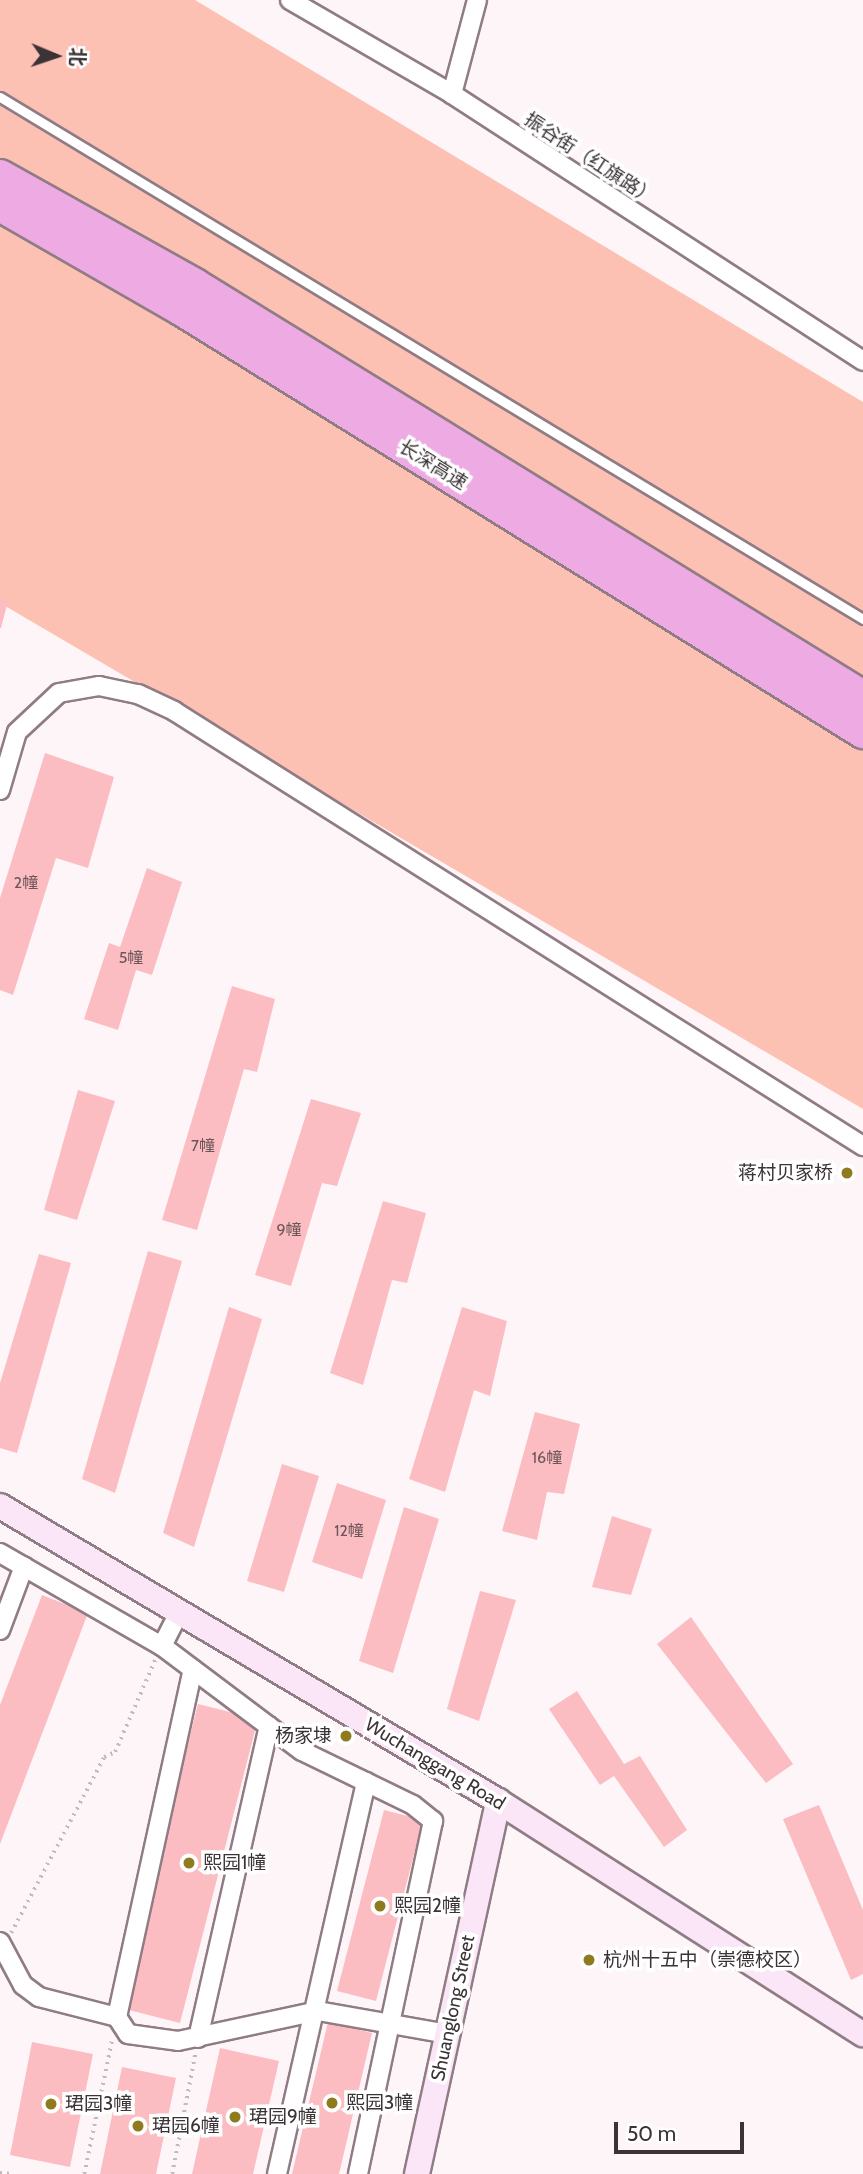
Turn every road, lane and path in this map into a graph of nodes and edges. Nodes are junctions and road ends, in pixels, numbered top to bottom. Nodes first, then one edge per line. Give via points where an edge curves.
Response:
1 (290, 0) edge
2 (477, 0) edge
3 (452, 94) junction
4 (0, 97) edge
5 (0, 176) edge
6 (0, 205) edge
7 (863, 361) edge
8 (863, 619) edge
9 (863, 697) edge
10 (863, 732) edge
11 (0, 790) edge
12 (863, 1146) edge
13 (0, 1506) edge
14 (0, 1553) edge
15 (24, 1566) junction
16 (179, 1612) junction
17 (0, 1630) edge
18 (162, 1646) junction
19 (193, 1669) junction
20 (269, 1726) junction
21 (366, 1782) junction
22 (498, 1801) junction
23 (2, 1943) edge
24 (318, 2011) junction
25 (117, 2017) junction
26 (392, 2024) junction
27 (447, 2034) junction
28 (863, 2035) edge
29 (198, 2038) junction
30 (0, 2173) edge
31 (12, 2174) edge
32 (84, 2174) edge
33 (172, 2174) edge
34 (277, 2174) edge
35 (358, 2174) edge
36 (417, 2174) edge

1 - 3 street, 振谷街（红旗路）
2 - 3 street
3 - 7 street, 振谷街（红旗路）
4 - 8 lane
5 - 9 highway, 长深高速 via 195,285
6 - 10 highway, 长深高速 via 181,309
11 - 12 street via 17,732 59,693 99,686 138,694 174,711
13 - 16 street, Wuchanggang Road
14 - 15 street
15 - 17 street
15 - 18 street
16 - 18 street
16 - 22 street, Wuchanggang Road
18 - 19 street
18 - 23 path via 115,1752 104,1757
19 - 20 street
19 - 25 street
20 - 21 street via 302,1751
20 - 29 street
21 - 24 street
21 - 26 street via 433,1821
22 - 27 street, Shuanglong Street
22 - 28 street, Wuchanggang Road
23 - 25 street via 23,1984 39,1997
24 - 26 street
24 - 29 street
24 - 34 street
25 - 29 street via 128,2034 178,2042
25 - 32 path
26 - 27 street
26 - 35 street
27 - 36 street, Shuanglong Street
29 - 33 path
30 - 31 path

